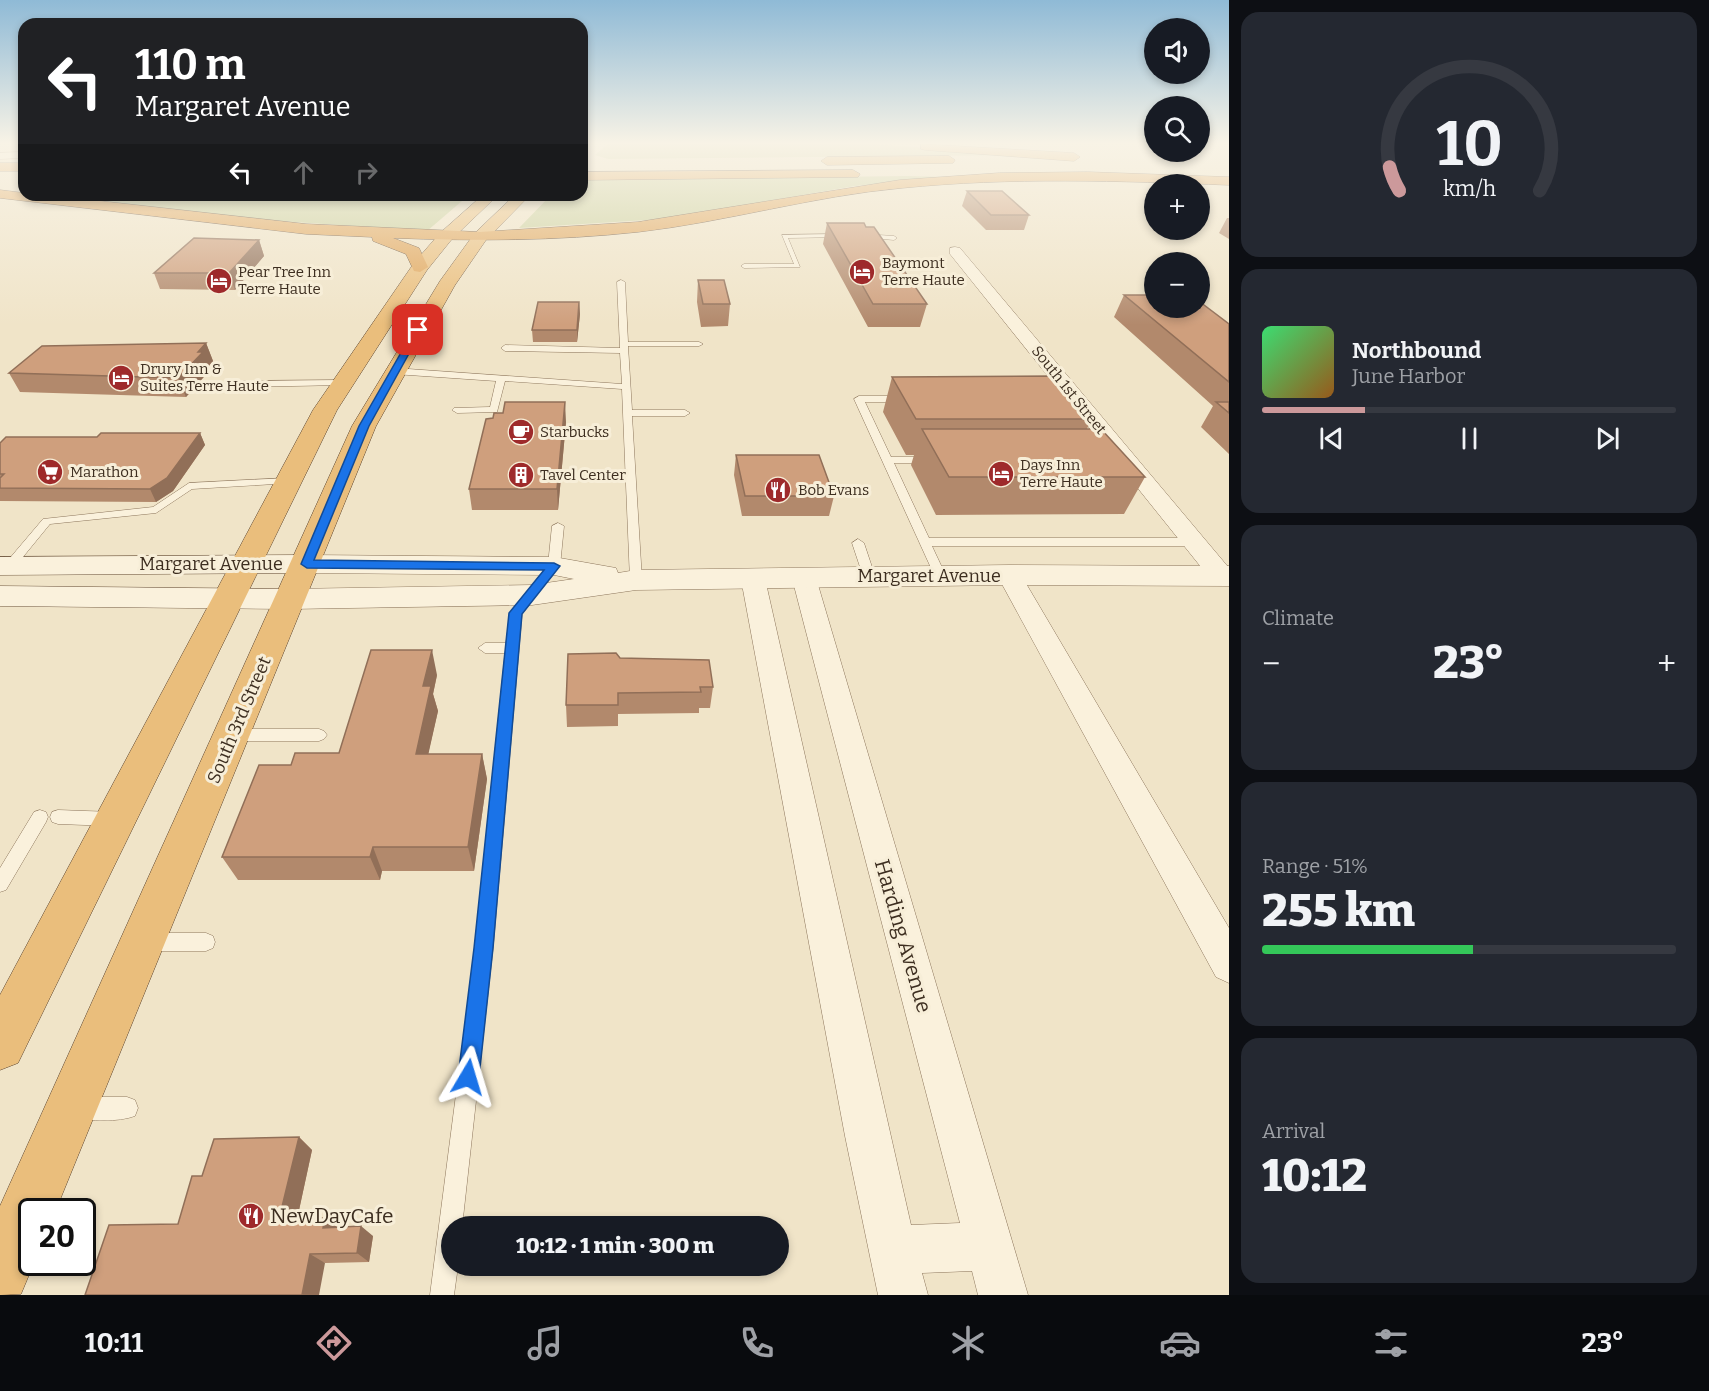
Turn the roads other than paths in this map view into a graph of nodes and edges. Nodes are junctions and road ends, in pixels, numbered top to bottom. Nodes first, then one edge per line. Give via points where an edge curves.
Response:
1 (91, 204) edge
2 (481, 204) edge
3 (513, 204) edge
4 (777, 204) edge
5 (306, 229) junction
6 (446, 236) junction
7 (849, 236) edge
8 (860, 236) edge
9 (480, 237) junction
10 (894, 238) dead end
11 (955, 252) dead end
12 (744, 266) dead end
13 (420, 267) junction
14 (621, 282) dead end
15 (699, 344) dead end
16 (624, 347) junction
17 (505, 348) dead end
18 (394, 371) junction
19 (501, 379) junction
20 (341, 383) junction
21 (242, 384) dead end
22 (625, 387) junction
23 (916, 399) edge
24 (457, 410) dead end
25 (626, 413) junction
26 (686, 413) dead end
27 (887, 460) junction
28 (941, 460) edge
29 (288, 481) junction
30 (558, 526) dead end
31 (925, 542) junction
32 (1194, 542) junction
33 (858, 543) dead end
34 (247, 564) junction
35 (307, 564) junction
36 (5, 565) edge
37 (554, 566) junction
38 (869, 576) junction
39 (940, 576) junction
40 (1009, 576) junction
41 (804, 578) junction
42 (753, 579) junction
43 (1227, 579) edge
44 (636, 580) junction
45 (532, 595) junction
46 (0, 596) edge
47 (230, 599) junction
48 (290, 599) junction
49 (485, 648) dead end
50 (511, 648) junction
51 (233, 735) junction
52 (318, 735) dead end
53 (40, 817) dead end
54 (58, 817) dead end
55 (115, 819) junction
56 (0, 884) edge
57 (143, 942) junction
58 (206, 942) dead end
59 (1229, 964) edge
60 (0, 1046) edge
61 (71, 1108) junction
62 (127, 1108) dead end
63 (990, 1246) junction
64 (894, 1250) junction
65 (0, 1273) edge
66 (442, 1295) edge
67 (903, 1295) edge
68 (1003, 1295) edge

1 - 5 highway
2 - 6 highway
3 - 9 highway, South 3rd Street
4 - 9 highway via 659,224
5 - 6 highway
5 - 13 highway via 384,239 413,251
6 - 9 highway
6 - 13 highway
7 - 12 lane via 784,236 798,266
8 - 10 lane
9 - 18 highway, South 3rd Street
11 - 32 street, South 1st Street via 1121,460
13 - 20 highway
14 - 16 lane
15 - 16 lane
16 - 17 lane
16 - 22 lane
18 - 19 lane
18 - 35 highway, South 3rd Street via 364,426
19 - 22 lane
19 - 24 lane via 494,410
20 - 21 lane
20 - 29 highway
22 - 25 lane
23 - 27 lane via 859,399
25 - 26 lane
25 - 44 lane
27 - 28 lane
27 - 31 lane
29 - 34 highway
29 - 36 lane via 189,486 156,510 47,521
30 - 37 lane
31 - 32 lane
31 - 39 lane
32 - 43 street, South 1st Street
33 - 38 lane
34 - 35 street, Margaret Avenue
34 - 36 street, Margaret Avenue
34 - 47 highway
35 - 37 street, Margaret Avenue
35 - 48 highway, South 3rd Street
37 - 44 street, Margaret Avenue
37 - 45 lane
38 - 39 street, Margaret Avenue
38 - 41 street, Margaret Avenue
39 - 40 street, Margaret Avenue
40 - 43 street, Margaret Avenue
40 - 59 street
41 - 42 street, Margaret Avenue
41 - 63 street, Harding Avenue
42 - 44 street, Margaret Avenue
42 - 64 street
44 - 45 street, Margaret Avenue
45 - 48 street, Margaret Avenue
45 - 50 lane via 516,613
46 - 47 street, Margaret Avenue
47 - 48 street, Margaret Avenue
47 - 55 highway
48 - 51 highway, South 3rd Street
49 - 50 lane
50 - 66 lane via 483,958
51 - 52 lane
51 - 57 highway, South 3rd Street
53 - 56 lane
54 - 55 lane
55 - 60 highway
57 - 58 lane
57 - 61 highway, South 3rd Street
61 - 62 lane
61 - 65 highway, South 3rd Street
63 - 64 street
63 - 68 street, Harding Avenue
64 - 67 street

